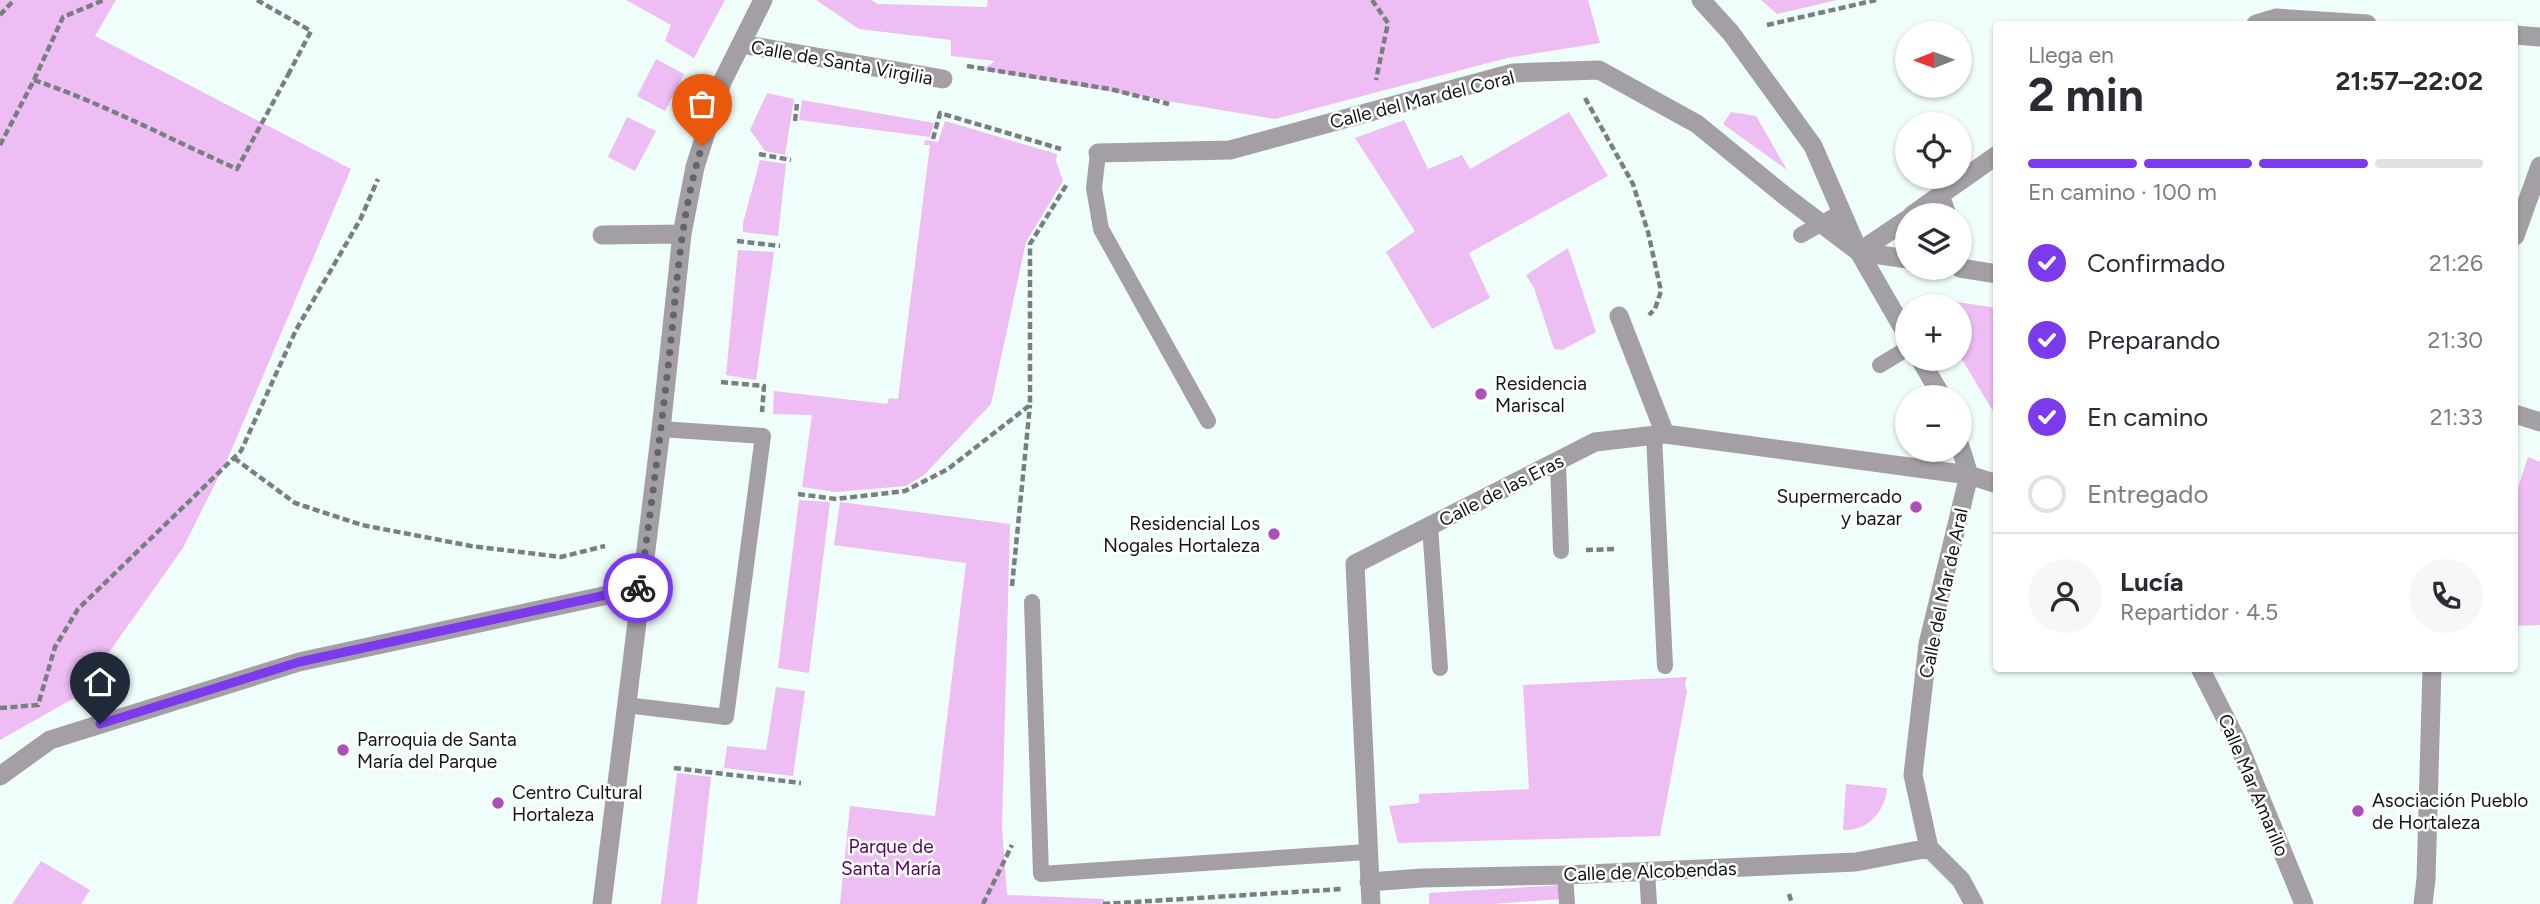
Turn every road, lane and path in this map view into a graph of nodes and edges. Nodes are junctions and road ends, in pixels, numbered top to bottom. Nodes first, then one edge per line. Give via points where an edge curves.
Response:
1 (14, 0) edge
2 (104, 0) edge
3 (257, 0) edge
4 (763, 0) edge
5 (1372, 0) edge
6 (1701, 0) edge
7 (1876, 0) edge
8 (0, 15) edge
9 (2266, 21) edge
10 (2322, 21) edge
11 (1767, 25) dead end
12 (2518, 35) edge
13 (2540, 37) edge
14 (741, 44) junction
15 (958, 65) dead end
16 (943, 79) dead end
17 (34, 80) junction
18 (1375, 86) dead end
19 (1582, 90) dead end
20 (797, 104) dead end
21 (1169, 104) dead end
22 (795, 121) dead end
23 (933, 139) dead end
24 (0, 145) edge
25 (1061, 149) dead end
26 (1098, 153) joint
27 (759, 154) dead end
28 (1993, 158) edge
29 (791, 160) dead end
30 (2540, 166) edge
31 (379, 179) dead end
32 (1069, 180) dead end
33 (1940, 195) junction
34 (1929, 203) edge
35 (1943, 203) edge
36 (1842, 212) junction
37 (1822, 224) junction
38 (1895, 228) edge
39 (2518, 228) edge
40 (682, 234) junction
41 (1801, 235) dead end
42 (602, 236) dead end
43 (737, 241) dead end
44 (780, 246) dead end
45 (1859, 252) junction
46 (1895, 257) edge
47 (1972, 266) edge
48 (1993, 273) edge
49 (1895, 314) edge
50 (1619, 316) joint
51 (1895, 356) edge
52 (1880, 366) dead end
53 (721, 382) dead end
54 (2518, 415) edge
55 (762, 417) dead end
56 (1208, 421) dead end
57 (2540, 422) edge
58 (662, 429) junction
59 (1659, 435) junction
60 (234, 458) junction
61 (1558, 462) junction
62 (1965, 462) edge
63 (1969, 475) junction
64 (1993, 483) edge
65 (798, 494) dead end
66 (1430, 526) junction
67 (605, 546) dead end
68 (1617, 549) dead end
69 (1580, 550) dead end
70 (1562, 551) dead end
71 (640, 588) junction
72 (1031, 603) dead end
73 (1665, 666) dead end
74 (1440, 668) dead end
75 (2202, 672) edge
76 (2432, 672) edge
77 (626, 705) junction
78 (0, 708) edge
79 (674, 768) dead end
80 (0, 776) edge
81 (802, 783) dead end
82 (1929, 848) junction
83 (1367, 852) junction
84 (1647, 872) junction
85 (1565, 875) junction
86 (1369, 883) junction
87 (1346, 889) dead end
88 (601, 904) edge
89 (1103, 904) edge
90 (1371, 904) edge
91 (1567, 904) edge
92 (1649, 904) edge
93 (1974, 904) edge
94 (2304, 904) edge
95 (2423, 904) edge

1 - 8 path
2 - 17 path via 63,17
3 - 17 path via 312,31 237,169 79,95
4 - 14 street, Calle de Santa Virgilia
5 - 18 path via 1388,23
6 - 36 street via 1731,33 1813,146
7 - 11 path
9 - 10 street
12 - 13 street
14 - 16 street, Calle de Santa Virgilia
14 - 40 street, Calle de Santa Virgilia via 722,82 695,167
15 - 21 path via 1110,89
17 - 24 path
19 - 50 path via 1633,184 1661,291 1656,309 1648,317 1634,312
20 - 22 path
23 - 25 path via 940,113
26 - 37 street, Calle del Mar del Coral via 1230,150 1513,73 1598,71 1697,124
26 - 56 lane via 1094,188 1101,229
27 - 29 path
28 - 33 street
30 - 39 street
31 - 60 path via 296,330 242,451
32 - 65 path via 1030,244 1030,405 948,469 905,491 836,499
33 - 34 street
33 - 35 street
36 - 37 lane
36 - 45 street
37 - 41 lane
37 - 45 street, Calle del Mar del Coral
38 - 45 street
40 - 42 street
40 - 58 street, Calle de Santa Virgilia
43 - 44 path
45 - 46 street
45 - 49 street
47 - 48 street
50 - 59 street
51 - 52 lane
53 - 55 path via 764,386
54 - 57 street
58 - 71 street, Calle de Santa Virgilia
58 - 77 lane via 764,436 726,718
59 - 61 street, Calle de las Eras via 1595,442
59 - 63 street, Calle de las Eras
59 - 73 lane
60 - 67 path via 295,503 362,525 561,557
60 - 78 path via 78,609 55,647 38,705
61 - 66 street, Calle de las Eras
61 - 70 lane
62 - 63 street
63 - 64 street
63 - 82 street, Calle del Mar de Aral via 1928,645 1913,775
66 - 74 lane
66 - 83 street, Calle de las Eras via 1355,565
68 - 69 path
71 - 77 street, Calle de Santa Virgilia
71 - 80 street via 299,662 50,740
72 - 83 lane via 1041,874
75 - 94 street, Calle Mar Amarillo via 2237,741
76 - 95 street
77 - 88 street, Calle de Santa Virgilia
79 - 81 path
82 - 84 street, Calle de Alcobendas via 1856,862
82 - 93 street via 1961,880
83 - 86 street, Calle de las Eras
84 - 85 street, Calle de Alcobendas
84 - 92 lane
85 - 86 street, Calle de Alcobendas
85 - 91 lane
86 - 90 street, Calle de las Eras
87 - 89 path

